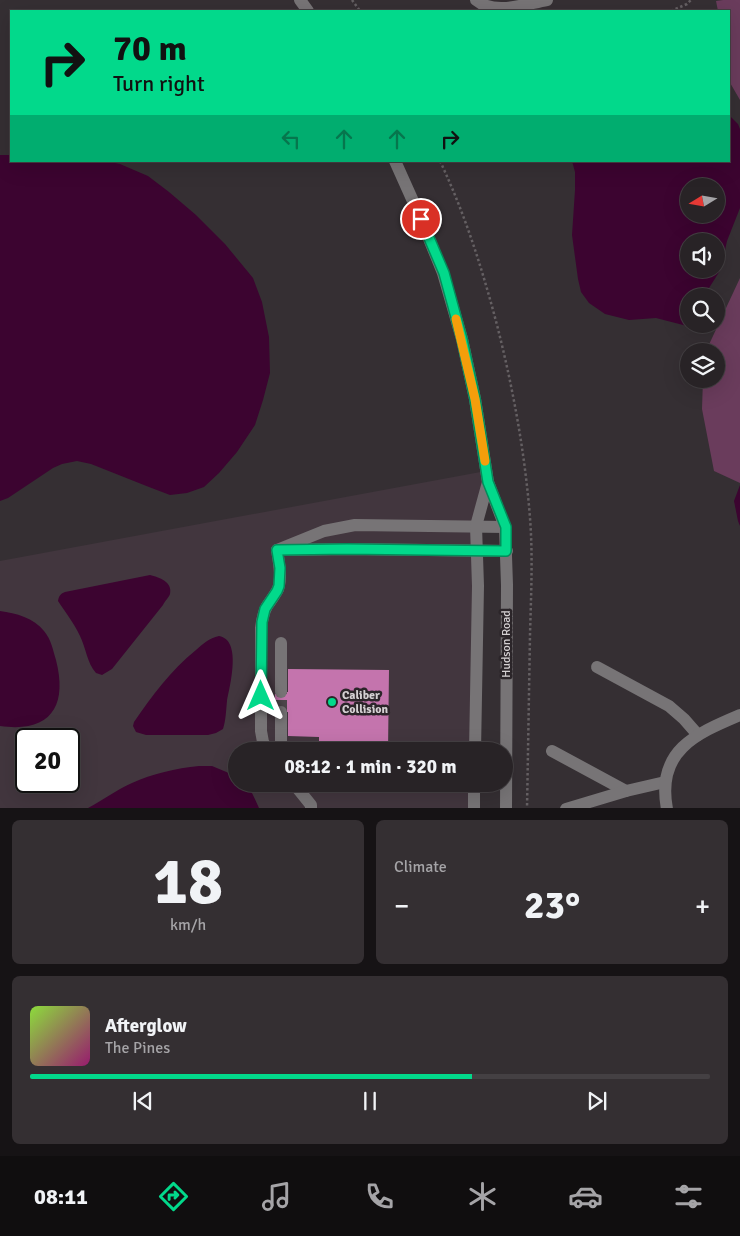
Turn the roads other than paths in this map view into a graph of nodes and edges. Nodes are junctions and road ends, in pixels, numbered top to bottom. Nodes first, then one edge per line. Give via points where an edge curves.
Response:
1 (476, 0) edge
2 (547, 0) edge
3 (395, 162) edge
4 (488, 482) junction
5 (476, 526) junction
6 (506, 527) junction
7 (277, 550) junction
8 (477, 551) junction
9 (506, 551) junction
10 (281, 643) dead end
11 (597, 668) dead end
12 (282, 692) tunnel mouth
13 (281, 712) tunnel mouth
14 (740, 715) edge
15 (698, 735) junction
16 (263, 742) edge
17 (281, 742) edge
18 (475, 742) edge
19 (552, 751) dead end
20 (665, 782) junction
21 (626, 791) junction
22 (300, 792) edge
23 (474, 792) edge
24 (311, 808) edge
25 (474, 808) edge
26 (506, 808) edge
27 (566, 808) edge
28 (667, 808) edge

1 - 2 street via 482,5 500,9
3 - 4 street, Hudson Road via 444,273 475,399
4 - 5 street, Hudson Road
4 - 6 street, Hudson Road
5 - 6 street
5 - 7 street via 355,525 324,531
5 - 8 street, Hudson Road
6 - 9 street, Hudson Road
7 - 8 street
7 - 16 street via 279,586 265,609 261,628
8 - 9 street
8 - 18 street, Hudson Road
9 - 26 street, Hudson Road
10 - 12 street
11 - 15 street via 669,706
13 - 17 street
14 - 15 street
15 - 20 street via 677,753
19 - 21 street
20 - 21 street
20 - 28 street
21 - 27 street
22 - 24 street
23 - 25 street

